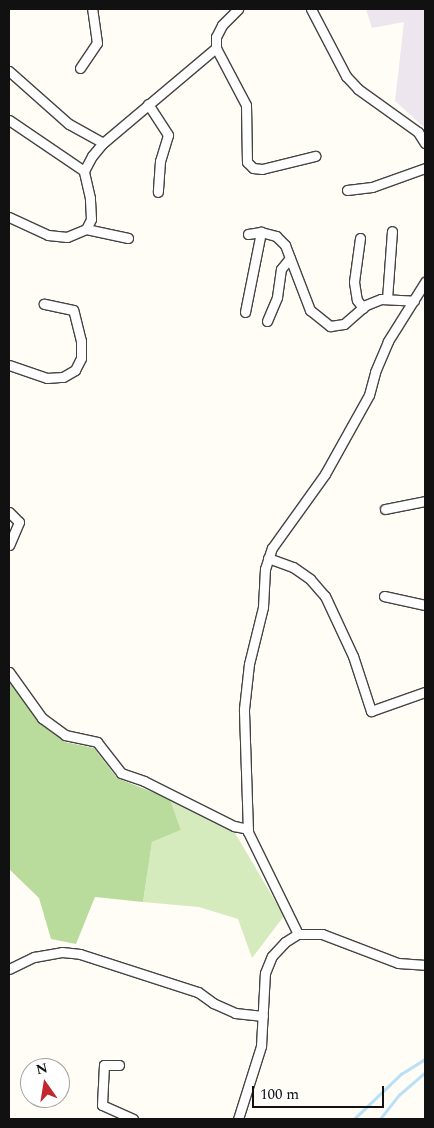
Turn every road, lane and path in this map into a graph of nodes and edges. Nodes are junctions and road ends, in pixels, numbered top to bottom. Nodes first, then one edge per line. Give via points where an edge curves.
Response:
1 (92, 9) edge
2 (238, 9) edge
3 (311, 9) edge
4 (216, 48) junction
5 (80, 68) dead end
6 (9, 71) edge
7 (148, 104) junction
8 (9, 120) edge
9 (103, 143) junction
10 (425, 143) edge
11 (315, 156) dead end
12 (425, 168) edge
13 (84, 171) junction
14 (348, 190) dead end
15 (158, 192) dead end
16 (9, 217) edge
17 (86, 229) junction
18 (392, 231) dead end
19 (261, 232) junction
20 (248, 234) dead end
21 (128, 238) dead end
22 (360, 238) dead end
23 (290, 258) junction
24 (425, 282) edge
25 (387, 299) junction
26 (414, 301) junction
27 (44, 304) dead end
28 (363, 308) junction
29 (245, 312) dead end
30 (267, 322) dead end
31 (9, 365) edge
32 (425, 501) edge
33 (385, 509) dead end
34 (9, 512) edge
35 (9, 545) edge
36 (268, 558) junction
37 (384, 596) dead end
38 (425, 605) edge
39 (9, 672) edge
40 (425, 692) edge
41 (248, 829) junction
42 (298, 934) junction
43 (425, 964) edge
44 (9, 969) edge
45 (263, 1016) junction
46 (119, 1065) dead end
47 (133, 1119) edge
48 (238, 1119) edge

1 - 5 street via 97,43
2 - 4 street via 222,25 216,37
3 - 10 street via 346,76 358,89 418,132
4 - 7 street
4 - 11 street via 246,105 247,162 253,168 262,169
6 - 9 street via 69,124
7 - 9 street
7 - 15 street via 168,135 160,161
8 - 13 street
9 - 13 street
12 - 14 street via 372,187
13 - 17 street via 91,219
16 - 17 street via 48,235 67,237
17 - 21 street
18 - 25 street
19 - 20 street
19 - 23 street via 276,236 285,245
19 - 29 street
22 - 28 street via 354,282 357,300
23 - 28 street via 310,310 319,320 330,326 344,324
23 - 30 street via 281,269 277,296
24 - 26 street
25 - 26 street
25 - 28 street
26 - 36 street via 388,341 369,395 325,474
27 - 31 street via 74,310 81,341 81,358 75,370 63,377 47,378
32 - 33 street
34 - 35 street via 18,522
36 - 40 street via 293,567 310,579 325,596 353,656 371,711
36 - 41 street via 263,607 249,664 244,709
37 - 38 street
39 - 41 street via 42,718 65,735 97,742 122,773 234,826
41 - 42 street
42 - 43 street via 322,934 398,963
42 - 45 street via 272,956 265,973
44 - 45 street via 34,957 62,952 80,954 198,992 235,1013
45 - 48 street via 262,1046
46 - 47 street via 104,1065 102,1105

